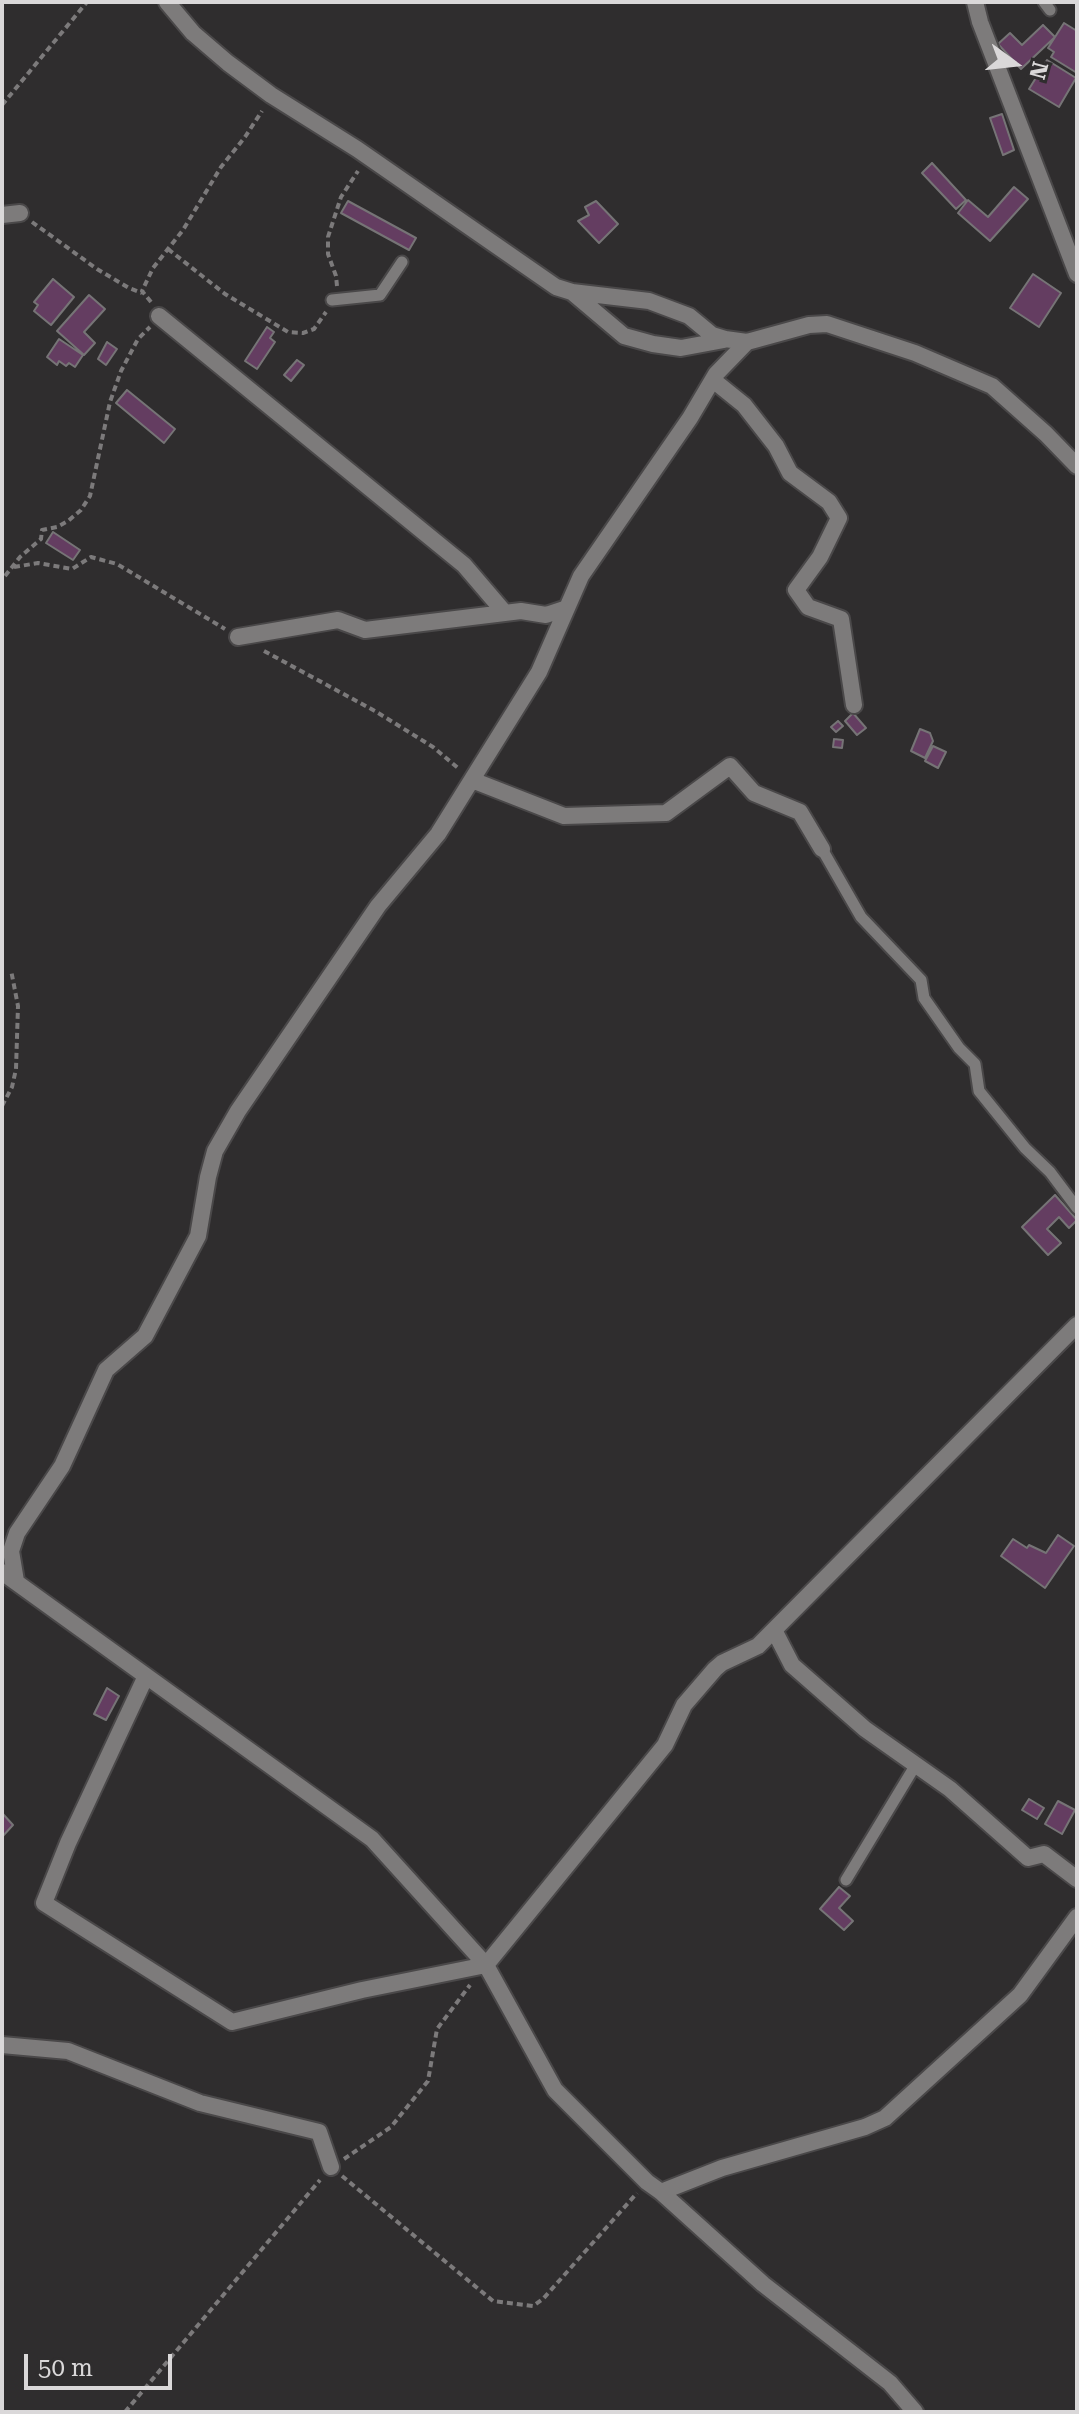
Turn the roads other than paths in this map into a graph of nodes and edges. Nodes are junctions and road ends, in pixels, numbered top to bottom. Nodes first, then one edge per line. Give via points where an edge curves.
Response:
1 (167, 2) edge
2 (975, 2) edge
3 (20, 213) road end
4 (2, 215) edge
5 (402, 262) dead end
6 (1077, 274) edge
7 (572, 292) junction
8 (332, 300) road end
9 (159, 316) road end
10 (725, 339) junction
11 (747, 342) junction
12 (713, 380) junction
13 (1077, 466) edge
14 (567, 608) junction
15 (505, 613) junction
16 (238, 637) dead end
17 (854, 705) dead end
18 (472, 780) junction
19 (822, 849) joint
20 (1077, 1208) edge
21 (1077, 1325) edge
22 (9, 1577) edge
23 (774, 1630) junction
24 (146, 1676) junction
25 (915, 1766) junction
26 (1077, 1879) edge
27 (846, 1880) dead end
28 (1077, 1917) edge
29 (486, 1965) junction
30 (2, 2045) edge
31 (331, 2167) road end
32 (654, 2187) junction
33 (915, 2412) edge

1 - 7 street via 193,33 271,95 368,156 542,279
2 - 6 street
3 - 4 street
5 - 8 lane via 380,295
7 - 10 street via 649,301 689,316
7 - 10 street via 624,336 681,348
9 - 15 street via 464,565
10 - 11 street
11 - 12 street
11 - 13 street via 827,324 915,353 992,386
12 - 14 street via 581,576
12 - 17 street via 744,405 790,473 829,502 839,518 796,590 808,607 841,619
14 - 15 street via 546,615
14 - 18 street via 539,672
15 - 16 street via 365,630 338,620
18 - 19 street via 564,816 666,813 730,766 754,793 800,812
18 - 22 street via 438,834 378,906 230,1124 215,1151 198,1236 145,1336 106,1370 62,1466 17,1533
19 - 20 lane via 861,917 921,980 924,998 975,1064 979,1091
21 - 23 street
22 - 24 street
23 - 25 street via 792,1665
23 - 29 street via 753,1650 722,1663 690,1696 665,1745
24 - 29 street via 372,1839
24 - 29 street via 44,1903 232,2022
25 - 26 street via 950,1789 1028,1858 1044,1854
25 - 27 lane
28 - 32 street via 1020,1995 885,2118
29 - 32 street via 555,2090
30 - 31 street via 68,2051 200,2103 319,2132
32 - 33 street via 763,2284 890,2383

